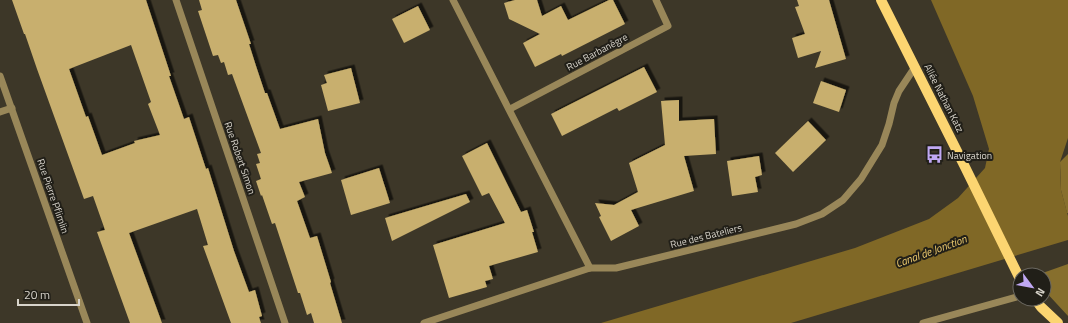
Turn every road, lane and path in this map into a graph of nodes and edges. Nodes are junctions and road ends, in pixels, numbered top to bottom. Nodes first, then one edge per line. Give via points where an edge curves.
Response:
1 (176, 0) edge
2 (453, 0) edge
3 (656, 0) edge
4 (881, 0) edge
5 (915, 67) junction
6 (0, 76) edge
7 (12, 108) junction
8 (510, 109) junction
9 (0, 112) edge
10 (1014, 267) edge
11 (590, 268) junction
12 (1012, 298) edge
13 (1041, 307) edge
14 (87, 323) edge
15 (285, 323) edge
16 (424, 323) edge
17 (923, 323) edge
18 (1058, 323) edge

1 - 15 street, Rue Robert Simon
2 - 8 street
3 - 8 street, Rue Barbanègre via 668,26
4 - 5 main road, Allée Nathan Katz
5 - 10 main road, Allée Nathan Katz
5 - 11 street, Rue des Bateliers via 899,91 882,145 861,179 842,200 822,214 796,224 616,268
6 - 7 street, Rue Pierre Pflimlin
7 - 9 street
7 - 14 street, Rue Pierre Pflimlin
8 - 11 street
11 - 16 street, Rue des Bateliers
12 - 17 street
13 - 18 main road

